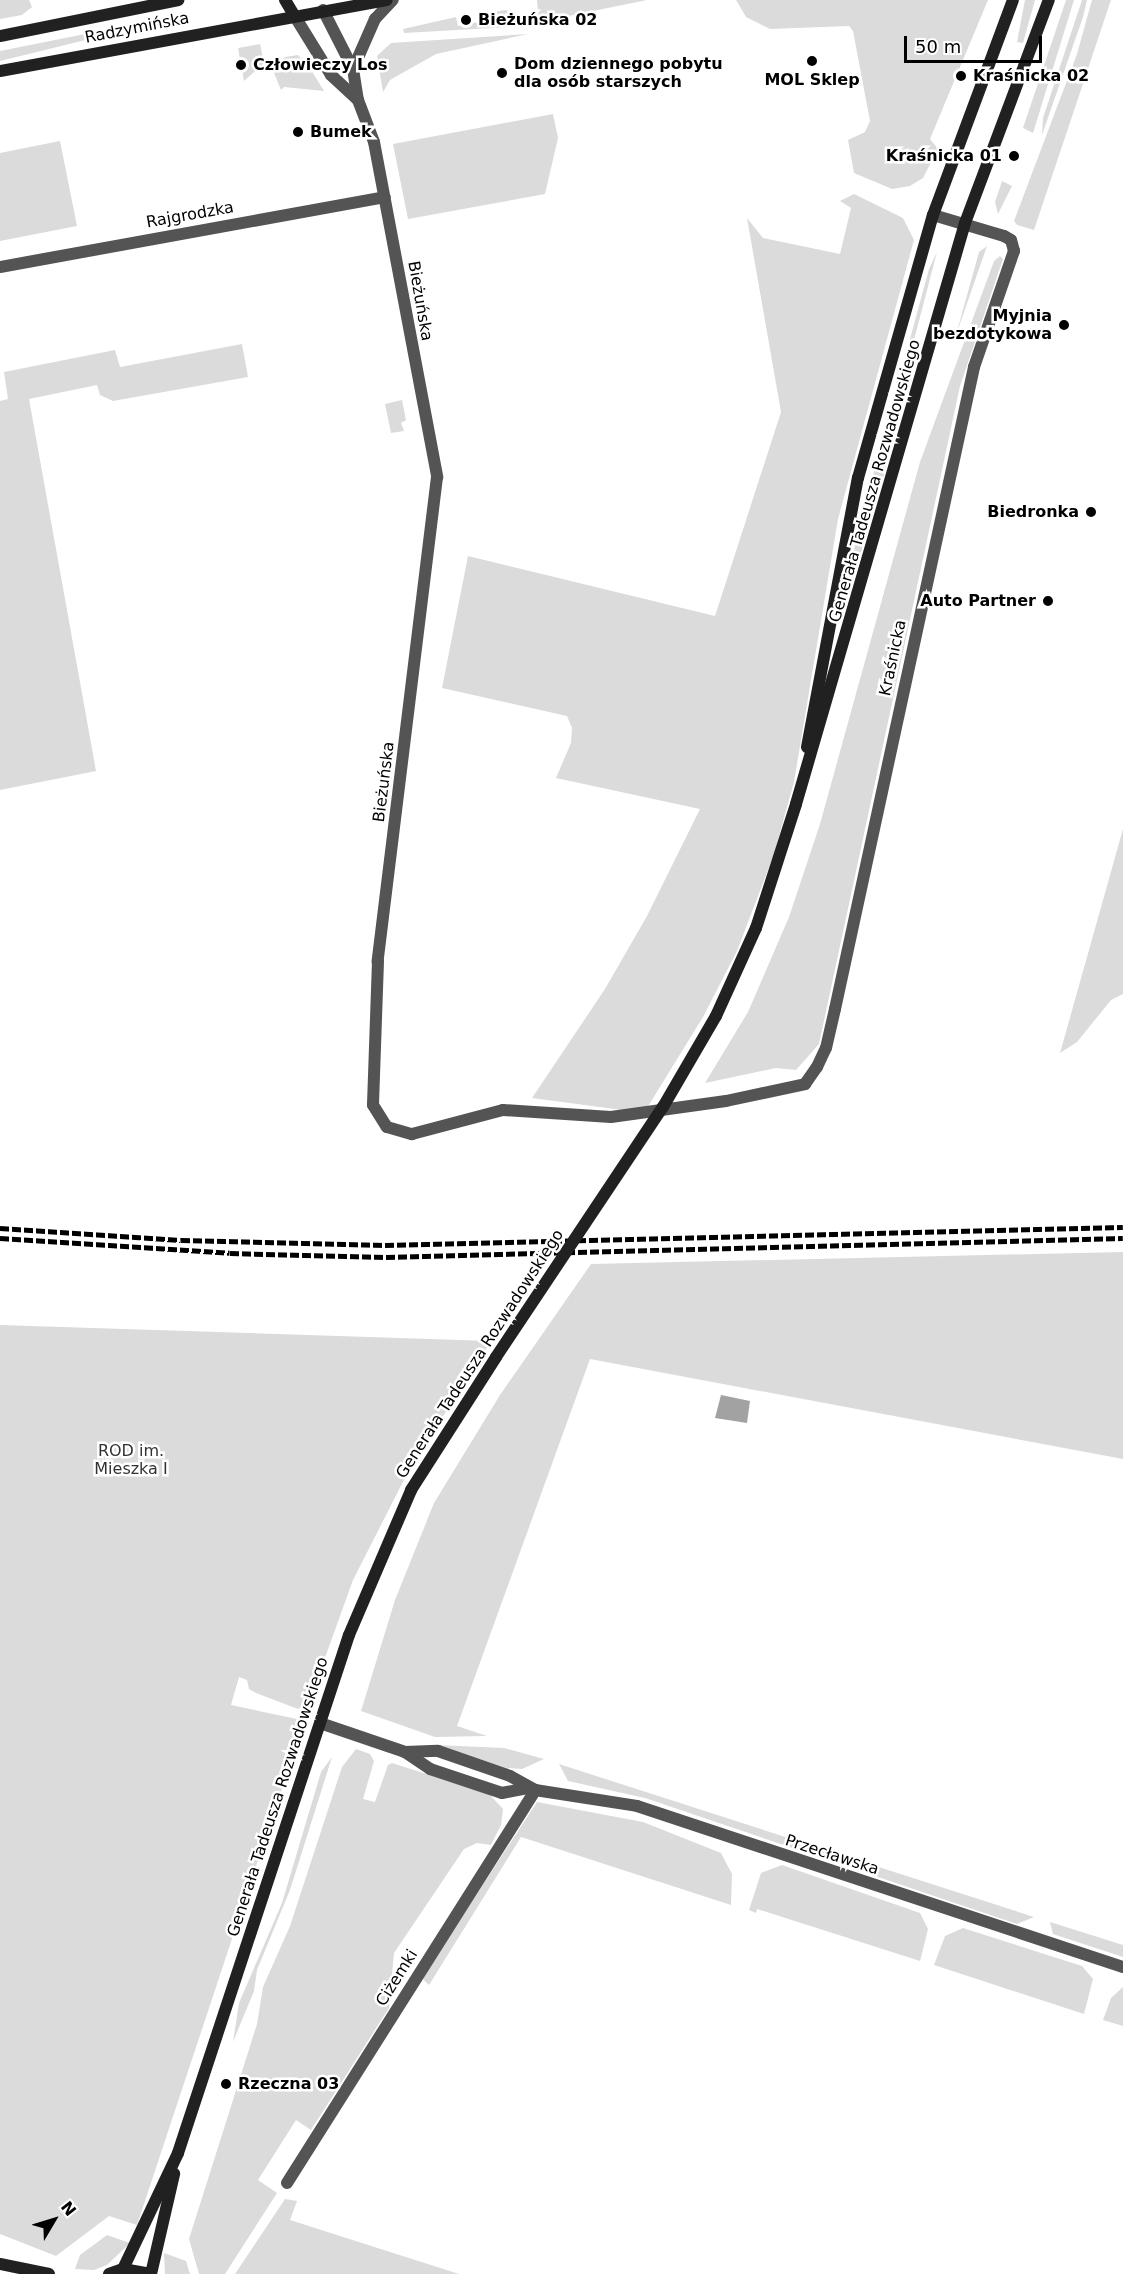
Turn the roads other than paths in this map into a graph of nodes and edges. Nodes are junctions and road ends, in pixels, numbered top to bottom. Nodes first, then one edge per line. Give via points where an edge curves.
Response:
1 (178, 0) edge
2 (285, 0) edge
3 (387, 0) edge
4 (393, 0) edge
5 (1013, 0) edge
6 (1050, 0) edge
7 (321, 5) edge
8 (294, 15) junction
9 (0, 36) edge
10 (353, 69) junction
11 (0, 71) edge
12 (358, 100) junction
13 (385, 197) junction
14 (933, 215) junction
15 (965, 224) junction
16 (0, 267) edge
17 (796, 804) junction
18 (726, 1101) joint
19 (320, 1723) junction
20 (405, 1752) junction
21 (532, 1789) junction
22 (1123, 1967) edge
23 (178, 2153) junction
24 (287, 2183) dead end
25 (0, 2264) edge
26 (123, 2269) junction
27 (0, 2270) edge
28 (10, 2274) edge
29 (49, 2274) edge
30 (109, 2274) edge
31 (151, 2274) edge

1 - 9 street, Radzymińska
2 - 8 street
3 - 7 street, Radzymińska
4 - 10 street via 375,19
5 - 14 street, Generała Tadeusza Rozwadowskiego
6 - 15 street, Generała Tadeusza Rozwadowskiego
7 - 8 street, Radzymińska
7 - 10 street, Bieżuńska
8 - 11 street, Radzymińska
8 - 12 street, Bieżuńska via 331,75
10 - 12 street, Bieżuńska
12 - 13 street, Bieżuńska via 374,142
13 - 16 street, Rajgrodzka
13 - 18 street, Bieżuńska via 437,477 378,961 373,1105 387,1127 412,1134 503,1110 611,1117
14 - 15 street, Kraśnicka
14 - 17 street, Generała Tadeusza Rozwadowskiego via 858,478
15 - 17 street, Generała Tadeusza Rozwadowskiego
15 - 18 street, Kraśnicka via 1011,240 1014,251 974,367 826,1048 805,1084
17 - 19 street, Generała Tadeusza Rozwadowskiego, bridge via 756,928 716,1016 663,1107 411,1490 349,1635
19 - 20 street, Przecławska
19 - 23 street, Generała Tadeusza Rozwadowskiego
20 - 21 street, Przecławska via 438,1751 510,1776
20 - 21 street, Przecławska via 430,1769 502,1792
21 - 22 street, Przecławska via 637,1806
21 - 24 street, Ciżemki
23 - 26 street, Generała Tadeusza Rozwadowskiego
23 - 31 street, Generała Tadeusza Rozwadowskiego
25 - 29 street
26 - 30 street
26 - 31 street
27 - 28 street

